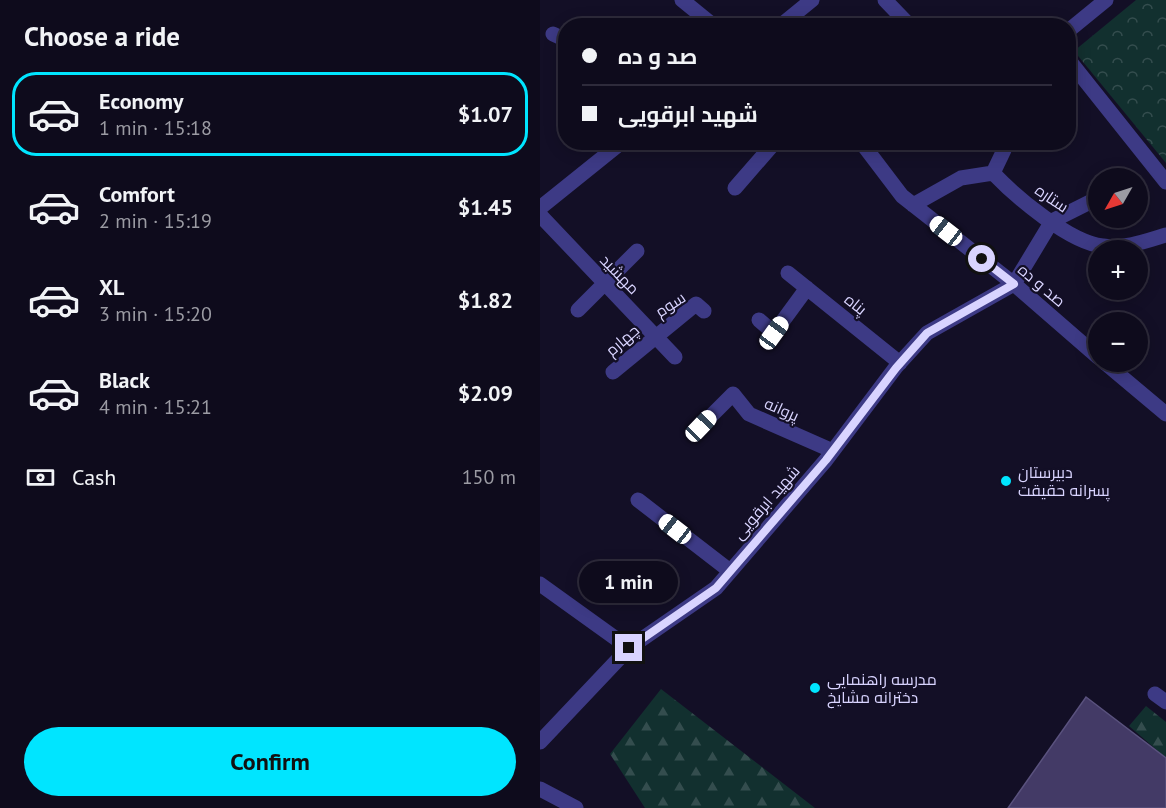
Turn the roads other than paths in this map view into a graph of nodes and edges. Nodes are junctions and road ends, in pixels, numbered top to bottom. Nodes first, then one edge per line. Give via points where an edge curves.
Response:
1 (682, 0) edge
2 (812, 0) edge
3 (885, 0) edge
4 (1106, 0) edge
5 (704, 18) edge
6 (790, 18) edge
7 (902, 18) edge
8 (1076, 24) edge
9 (1076, 69) edge
10 (612, 150) edge
11 (768, 150) edge
12 (867, 150) edge
13 (1004, 150) edge
14 (993, 173) junction
15 (1166, 182) edge
16 (735, 188) dead end
17 (1088, 203) edge
18 (913, 205) junction
19 (540, 208) edge
20 (540, 215) edge
21 (1052, 221) junction
22 (1166, 234) edge
23 (637, 251) dead end
24 (788, 273) dead end
25 (604, 284) junction
26 (1014, 284) junction
27 (807, 288) junction
28 (578, 310) dead end
29 (704, 311) dead end
30 (759, 320) dead end
31 (655, 336) junction
32 (1088, 348) edge
33 (675, 357) dead end
34 (900, 363) junction
35 (613, 372) dead end
36 (1116, 372) edge
37 (1166, 414) edge
38 (701, 426) dead end
39 (833, 451) junction
40 (638, 500) dead end
41 (730, 571) junction
42 (540, 584) edge
43 (629, 648) junction
44 (540, 742) edge
45 (540, 789) edge
46 (576, 808) edge

1 - 5 street
2 - 6 street
3 - 7 street
4 - 8 street
9 - 15 street
10 - 19 street
11 - 16 street
12 - 18 street, صد و ده
13 - 14 street
14 - 18 street via 961,178
14 - 21 street, ستاره via 1031,208
17 - 21 street
18 - 26 street, صد و ده
20 - 25 street, مهشید
21 - 22 street, ستاره via 1085,242 1104,246 1137,244
21 - 26 street
23 - 25 street
24 - 27 street, پناه
25 - 28 street
25 - 31 street, مهشید
26 - 32 street, صد و ده
26 - 34 street, شهید ابرقویی via 927,333
27 - 30 street via 774,333
27 - 34 street, پناه
29 - 31 street, سوم via 696,304
31 - 33 street, مهشید
31 - 35 street, چهارم
34 - 39 street, شهید ابرقویی
36 - 37 street
38 - 39 street, پروانه via 733,394 749,414
39 - 41 street, شهید ابرقویی
40 - 41 street
41 - 43 street, شهید ابرقویی via 716,588
42 - 43 street
43 - 44 street, شهید ابرقویی
45 - 46 street

